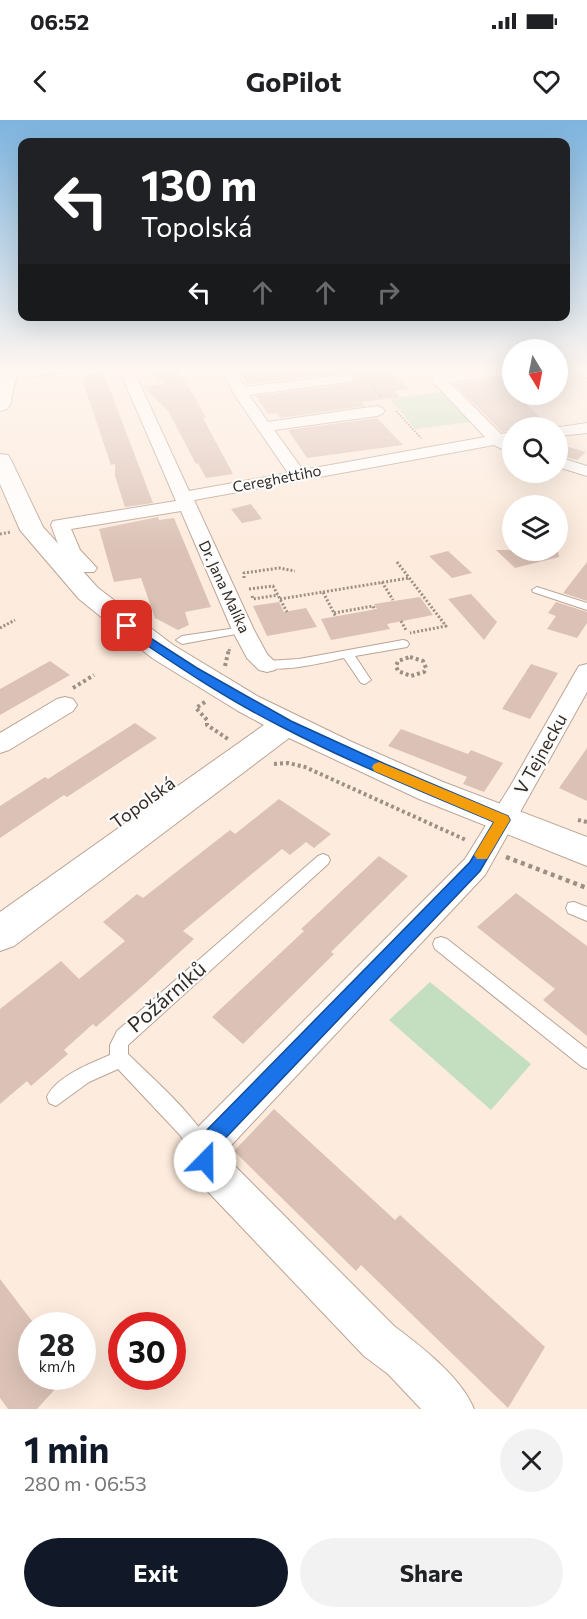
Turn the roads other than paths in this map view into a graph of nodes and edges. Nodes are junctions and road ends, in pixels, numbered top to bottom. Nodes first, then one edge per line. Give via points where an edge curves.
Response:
1 (152, 429) edge
2 (266, 429) edge
3 (502, 439) edge
4 (0, 460) edge
5 (568, 465) edge
6 (587, 471) edge
7 (298, 475) junction
8 (184, 501) junction
9 (0, 504) edge
10 (87, 568) dead end
11 (537, 590) dead end
12 (587, 607) edge
13 (239, 630) junction
14 (404, 637) road end
15 (182, 640) dead end
16 (347, 654) junction
17 (267, 665) joint
18 (587, 671) edge
19 (365, 680) dead end
20 (65, 705) dead end
21 (268, 733) junction
22 (0, 744) edge
23 (494, 835) junction
24 (582, 836) edge
25 (323, 860) dead end
26 (587, 874) edge
27 (0, 905) edge
28 (0, 934) edge
29 (441, 944) dead end
30 (121, 1059) junction
31 (587, 1060) edge
32 (56, 1097) dead end
33 (204, 1152) junction
34 (452, 1409) edge

1 - 8 street, Dr. Jana Malíka
2 - 7 street
3 - 7 street, Cereghettiho
4 - 21 main road via 10,491 29,527 57,563 127,626
5 - 6 street
7 - 8 street, Cereghettiho
8 - 10 street via 60,525 71,552
8 - 13 street, Dr. Jana Malíka
9 - 21 main road via 29,552 82,608 176,683
11 - 12 lane
13 - 15 lane
13 - 17 street, Dr. Jana Malíka
14 - 16 lane
16 - 17 lane
16 - 19 lane
18 - 23 street, V Tejnecku
20 - 22 street
21 - 23 main road via 356,778
21 - 27 main road, Topolská
21 - 28 main road, Topolská
23 - 24 main road
23 - 26 main road
23 - 33 street via 475,867 208,1143
25 - 30 lane, Požárníků via 123,1036 118,1051
29 - 31 lane
30 - 32 lane via 83,1076
30 - 33 lane
33 - 34 street via 205,1161 214,1171 379,1341 403,1359

